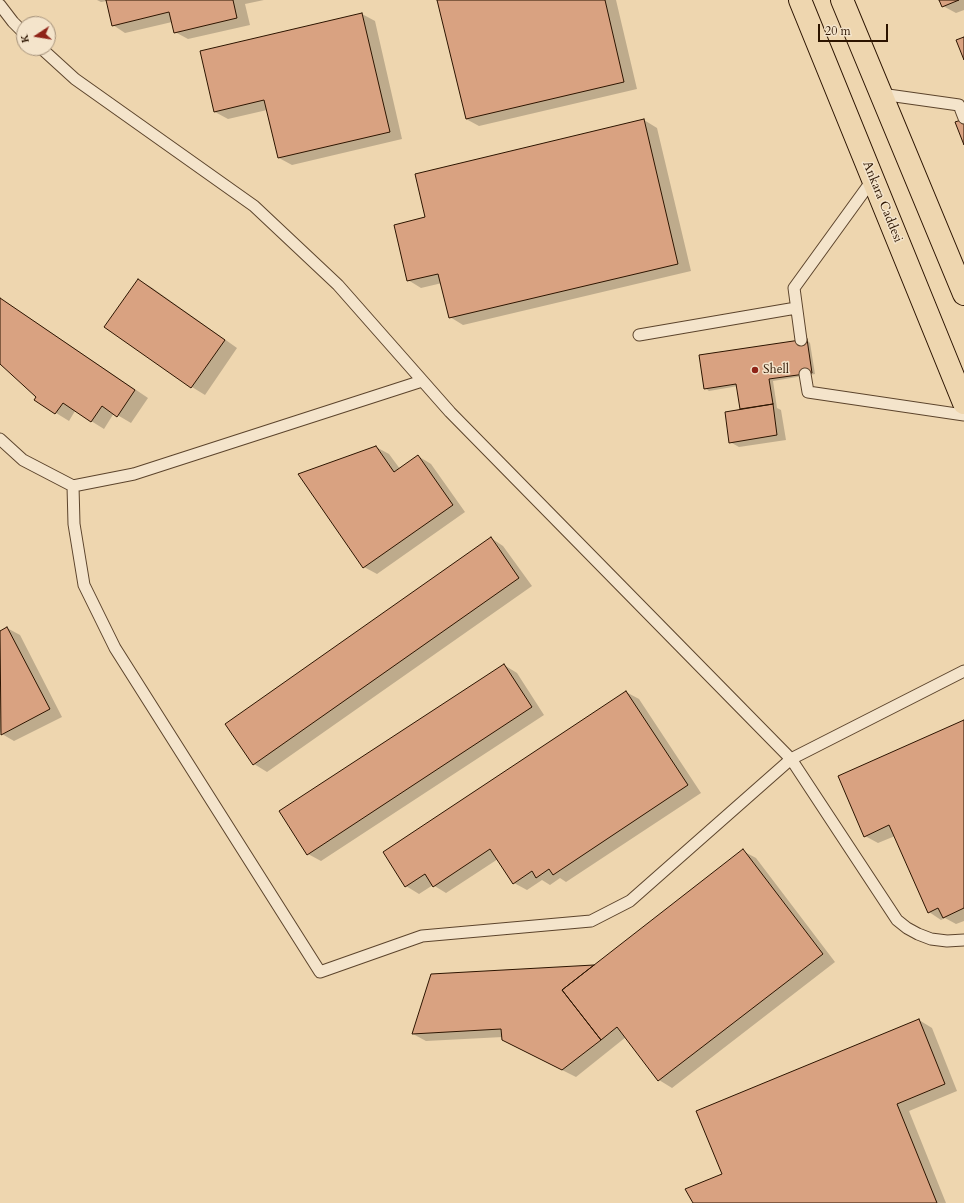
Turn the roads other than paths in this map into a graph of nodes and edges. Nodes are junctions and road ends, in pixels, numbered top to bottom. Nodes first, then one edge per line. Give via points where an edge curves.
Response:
1 (800, 0) edge
2 (842, 0) edge
3 (0, 5) edge
4 (16, 25) edge
5 (50, 56) edge
6 (881, 94) junction
7 (964, 118) edge
8 (873, 179) junction
9 (964, 294) edge
10 (796, 308) junction
11 (639, 335) dead end
12 (800, 340) dead end
13 (805, 374) dead end
14 (422, 381) junction
15 (964, 403) edge
16 (964, 415) edge
17 (0, 439) edge
18 (73, 486) junction
19 (964, 671) edge
20 (791, 759) junction
21 (964, 940) edge

1 - 8 highway, Ankara Caddesi
2 - 6 highway
3 - 4 lane
5 - 14 lane via 74,79 254,206 338,285
6 - 7 lane via 958,105
6 - 9 highway
8 - 10 lane via 794,288
8 - 15 highway, Ankara Caddesi
10 - 11 lane
10 - 12 lane
13 - 16 lane via 808,392
14 - 18 lane via 134,474
14 - 20 lane
17 - 18 lane via 23,460
18 - 20 lane via 74,524 84,585 115,648 320,972 422,936 591,921 630,901
19 - 20 lane
20 - 21 lane via 897,920 907,928 931,939

